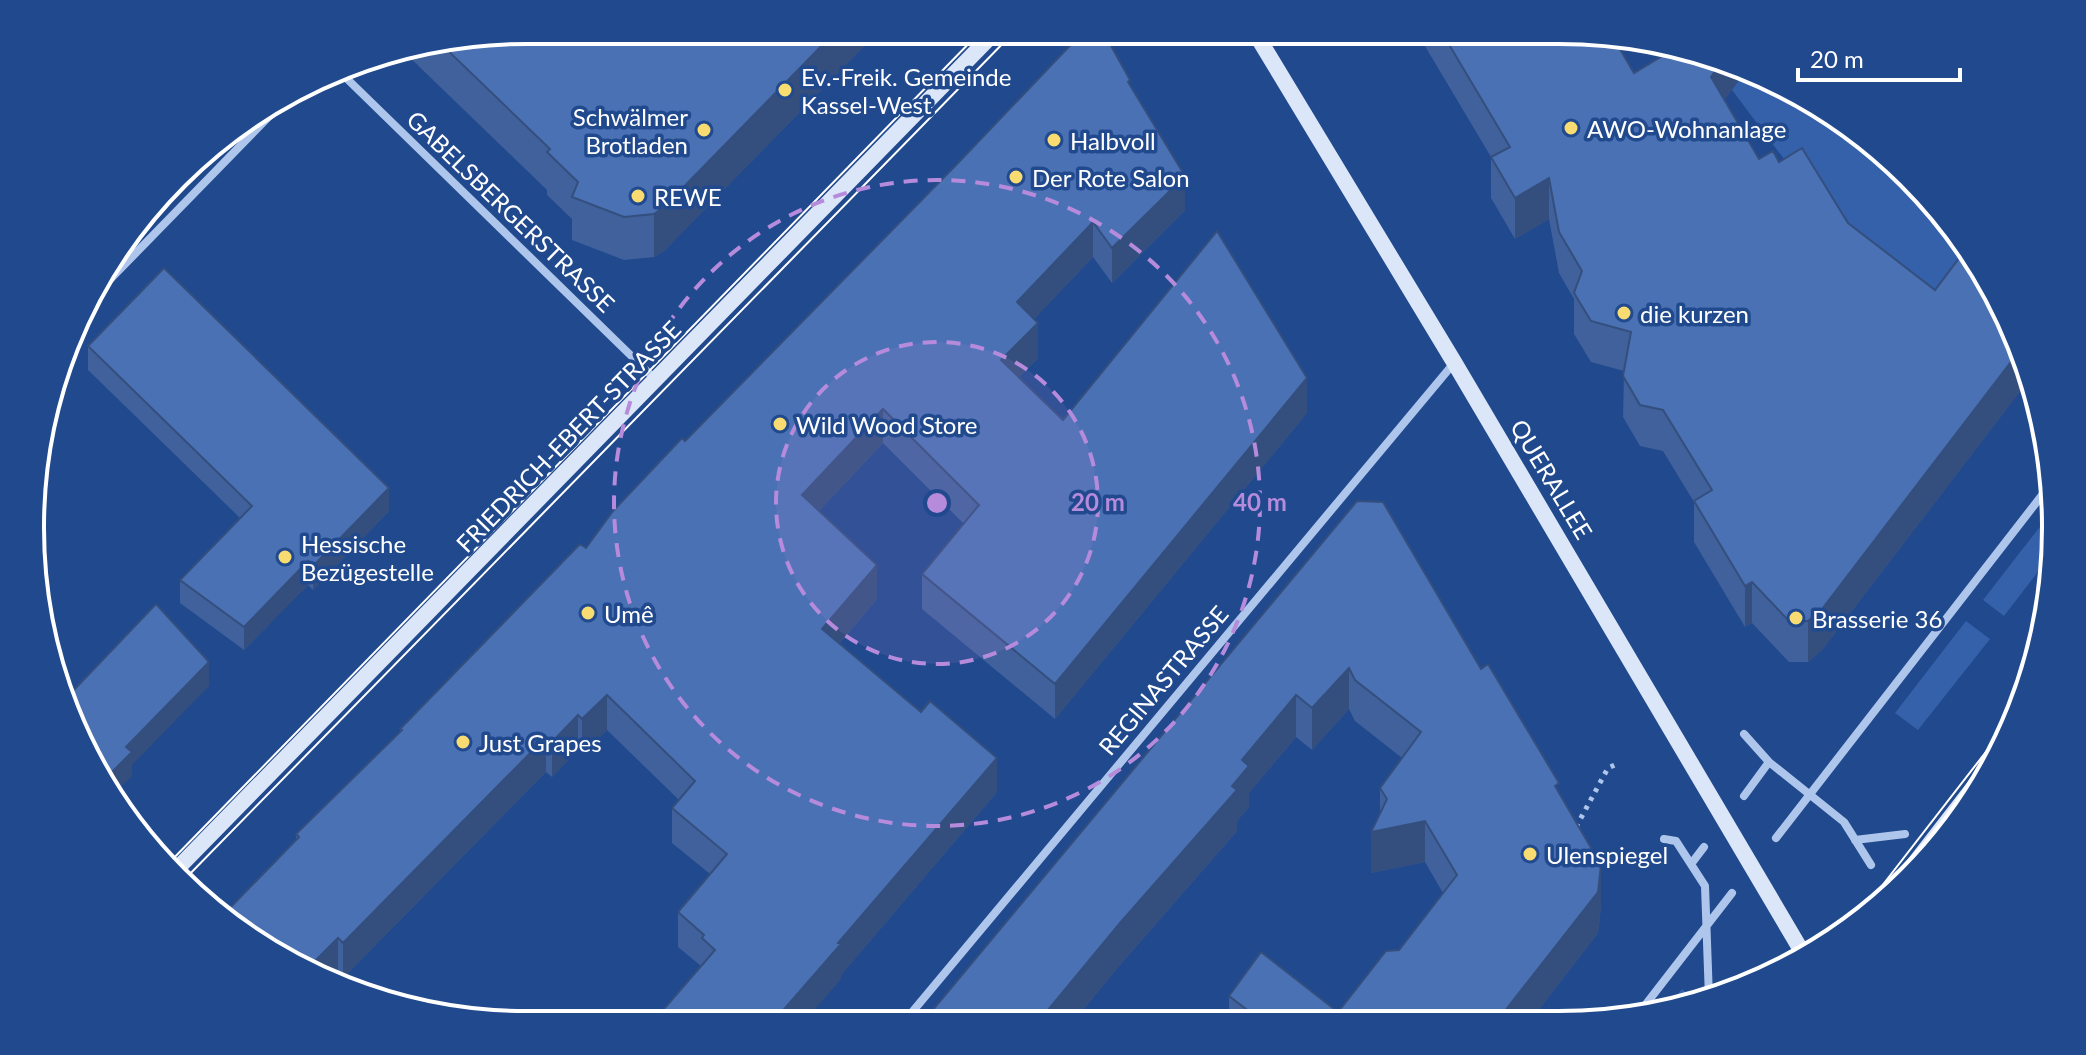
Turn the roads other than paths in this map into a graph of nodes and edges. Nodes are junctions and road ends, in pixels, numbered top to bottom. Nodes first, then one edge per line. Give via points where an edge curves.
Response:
1 (983, 44) edge
2 (1262, 44) edge
3 (347, 79) edge
4 (263, 123) edge
5 (117, 272) edge
6 (1454, 362) junction
7 (655, 380) junction
8 (2041, 496) edge
9 (1744, 734) dead end
10 (1769, 762) junction
11 (1809, 794) junction
12 (1744, 796) dead end
13 (1905, 834) dead end
14 (1776, 838) dead end
15 (1664, 839) dead end
16 (1855, 840) junction
17 (1704, 847) dead end
18 (181, 864) edge
19 (1691, 864) junction
20 (1871, 865) dead end
21 (1732, 893) dead end
22 (1706, 928) junction
23 (1799, 947) edge
24 (1709, 987) edge
25 (1647, 1003) edge
26 (913, 1011) edge

1 - 7 main road, FRIEDRICH-EBERT-STRASSE
2 - 6 main road, QUERALLEE
3 - 7 street, GABELSBERGERSTRASSE
4 - 5 street
6 - 23 main road, QUERALLEE
6 - 26 street, REGINASTRASSE
7 - 18 main road, FRIEDRICH-EBERT-STRASSE
8 - 11 street
9 - 10 street
10 - 11 street
10 - 12 street
11 - 14 street
11 - 16 street via 1844,822
13 - 16 street
15 - 19 street via 1676,841
16 - 20 street
17 - 19 street
19 - 22 street via 1705,886
21 - 22 street
22 - 24 street
22 - 25 street

